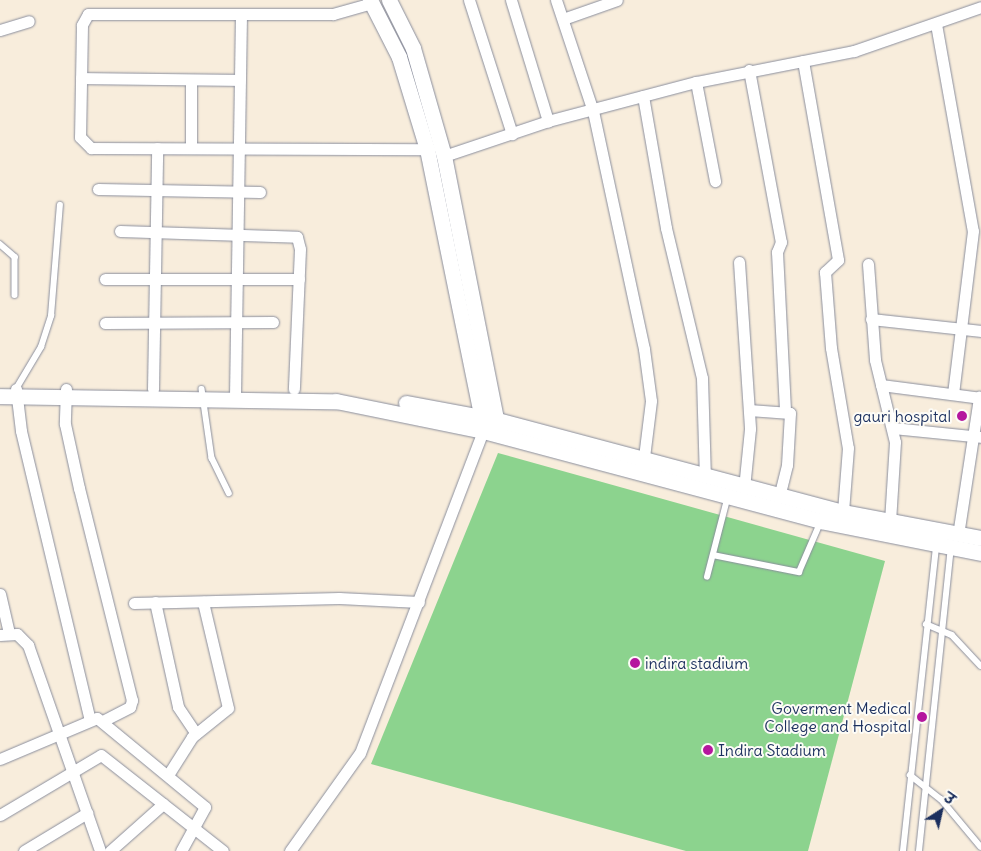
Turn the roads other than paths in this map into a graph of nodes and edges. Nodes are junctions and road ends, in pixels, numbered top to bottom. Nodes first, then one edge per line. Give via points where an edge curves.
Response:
1 (389, 0) edge
2 (469, 0) edge
3 (511, 0) edge
4 (556, 0) edge
5 (617, 0) edge
6 (371, 2) edge
7 (601, 3) edge
8 (981, 6) edge
9 (241, 14) junction
10 (563, 19) junction
11 (29, 21) dead end
12 (936, 24) junction
13 (0, 30) edge
14 (803, 62) junction
15 (749, 70) junction
16 (81, 78) junction
17 (240, 80) junction
18 (190, 81) junction
19 (696, 82) junction
20 (643, 96) junction
21 (593, 111) junction
22 (548, 121) junction
23 (512, 134) junction
24 (238, 147) junction
25 (157, 148) junction
26 (191, 148) junction
27 (427, 149) junction
28 (444, 156) junction
29 (715, 181) dead end
30 (98, 189) dead end
31 (156, 191) junction
32 (260, 192) dead end
33 (238, 193) junction
34 (60, 205) dead end
35 (120, 231) dead end
36 (155, 231) junction
37 (237, 233) junction
38 (0, 244) edge
39 (739, 262) dead end
40 (868, 264) dead end
41 (105, 279) dead end
42 (299, 279) junction
43 (236, 280) junction
44 (154, 281) junction
45 (15, 295) dead end
46 (871, 319) junction
47 (273, 322) dead end
48 (106, 323) dead end
49 (235, 323) junction
50 (154, 324) junction
51 (962, 329) junction
52 (981, 331) edge
53 (881, 385) junction
54 (0, 388) edge
55 (153, 389) junction
56 (294, 390) junction
57 (17, 392) junction
58 (66, 393) junction
59 (202, 393) junction
60 (235, 393) junction
61 (953, 394) junction
62 (0, 396) edge
63 (980, 397) edge
64 (749, 410) junction
65 (785, 410) junction
66 (490, 426) junction
67 (893, 428) junction
68 (978, 436) edge
69 (642, 467) junction
70 (705, 477) junction
71 (734, 490) junction
72 (229, 493) dead end
73 (779, 497) junction
74 (843, 512) junction
75 (821, 521) junction
76 (890, 522) junction
77 (981, 538) edge
78 (947, 539) junction
79 (981, 553) edge
80 (713, 555) junction
81 (707, 577) dead end
82 (0, 594) edge
83 (155, 602) junction
84 (203, 602) junction
85 (419, 602) junction
86 (134, 603) dead end
87 (926, 624) junction
88 (942, 628) junction
89 (5, 633) edge
90 (981, 666) edge
91 (89, 717) junction
92 (102, 721) junction
93 (196, 734) junction
94 (60, 736) junction
95 (0, 760) edge
96 (73, 772) junction
97 (168, 775) junction
98 (910, 775) junction
99 (925, 785) junction
100 (163, 804) junction
101 (87, 812) junction
102 (0, 815) edge
103 (194, 828) junction
104 (981, 847) edge
105 (24, 851) edge
106 (100, 851) edge
107 (110, 851) edge
108 (181, 851) edge
109 (223, 851) edge
110 (290, 851) edge
111 (903, 851) edge
112 (919, 851) edge

1 - 28 street via 413,48
2 - 23 street
3 - 22 street
4 - 10 street
5 - 7 street
6 - 9 street via 333,14
6 - 27 street via 399,57
7 - 10 street
8 - 12 street
9 - 16 street via 88,14 82,25
9 - 17 street
10 - 21 street
11 - 13 street
12 - 14 street via 854,51
12 - 51 street via 973,231
14 - 15 street
14 - 74 street via 838,260 824,272 848,448
15 - 19 street
15 - 65 street via 781,242 776,252 783,300
16 - 18 street
16 - 25 street via 80,137 85,146
17 - 18 street
17 - 24 street
18 - 26 street
19 - 20 street
19 - 29 street
20 - 21 street
20 - 70 street via 666,228 702,378
21 - 22 street
21 - 69 street via 650,381 650,438
22 - 23 street
23 - 28 street
24 - 26 street
24 - 27 street
24 - 33 street
25 - 26 street
25 - 31 street
27 - 66 street
28 - 66 street
30 - 31 street
31 - 33 street
31 - 36 street
32 - 33 street
33 - 37 street
34 - 57 lane via 51,316 40,347
35 - 36 street
36 - 37 street
36 - 44 street
37 - 42 street via 297,237
37 - 43 street
38 - 45 lane via 15,257
39 - 64 street
40 - 46 street
41 - 44 street
42 - 43 street
42 - 56 street
43 - 44 street
43 - 49 street
44 - 50 street
46 - 51 street
46 - 53 street
47 - 49 street
48 - 50 street
49 - 50 street
49 - 60 street
50 - 55 street
51 - 52 street
51 - 61 street
53 - 61 street
53 - 67 street
54 - 57 street
55 - 58 street
55 - 59 street
56 - 60 street
56 - 66 street via 357,394
57 - 58 street
57 - 62 street
57 - 91 street via 21,431
58 - 59 street
58 - 92 street via 65,424 86,525 132,700 130,707
59 - 60 street
59 - 72 lane via 212,458
60 - 66 street via 336,400
61 - 63 street
63 - 68 street
64 - 65 street
64 - 71 street via 750,443
65 - 73 street via 790,416 790,444
66 - 69 street
66 - 85 street
67 - 68 street
67 - 76 street
68 - 78 street
69 - 70 street
69 - 71 street
70 - 71 street
71 - 73 street
71 - 75 street
71 - 80 lane
73 - 74 street
74 - 76 street
75 - 78 street
75 - 80 lane via 799,572
76 - 78 street
77 - 78 street
78 - 79 street
78 - 87 lane
78 - 88 lane
80 - 81 lane
82 - 89 street
83 - 84 street
83 - 86 street
83 - 93 street via 178,707
84 - 85 street via 338,598
84 - 93 street via 228,708
85 - 110 street via 360,754
87 - 88 lane
87 - 98 lane
88 - 90 lane
88 - 99 lane
89 - 94 street via 28,645
91 - 92 street
91 - 94 street
92 - 97 street
93 - 97 street
94 - 95 street
94 - 96 street
96 - 100 street via 104,756
96 - 101 street
96 - 102 street
97 - 103 street via 205,807
98 - 99 lane
98 - 111 lane
99 - 104 lane
99 - 112 lane
100 - 103 street
100 - 107 street
101 - 105 street
101 - 106 street
103 - 108 street
103 - 109 street

